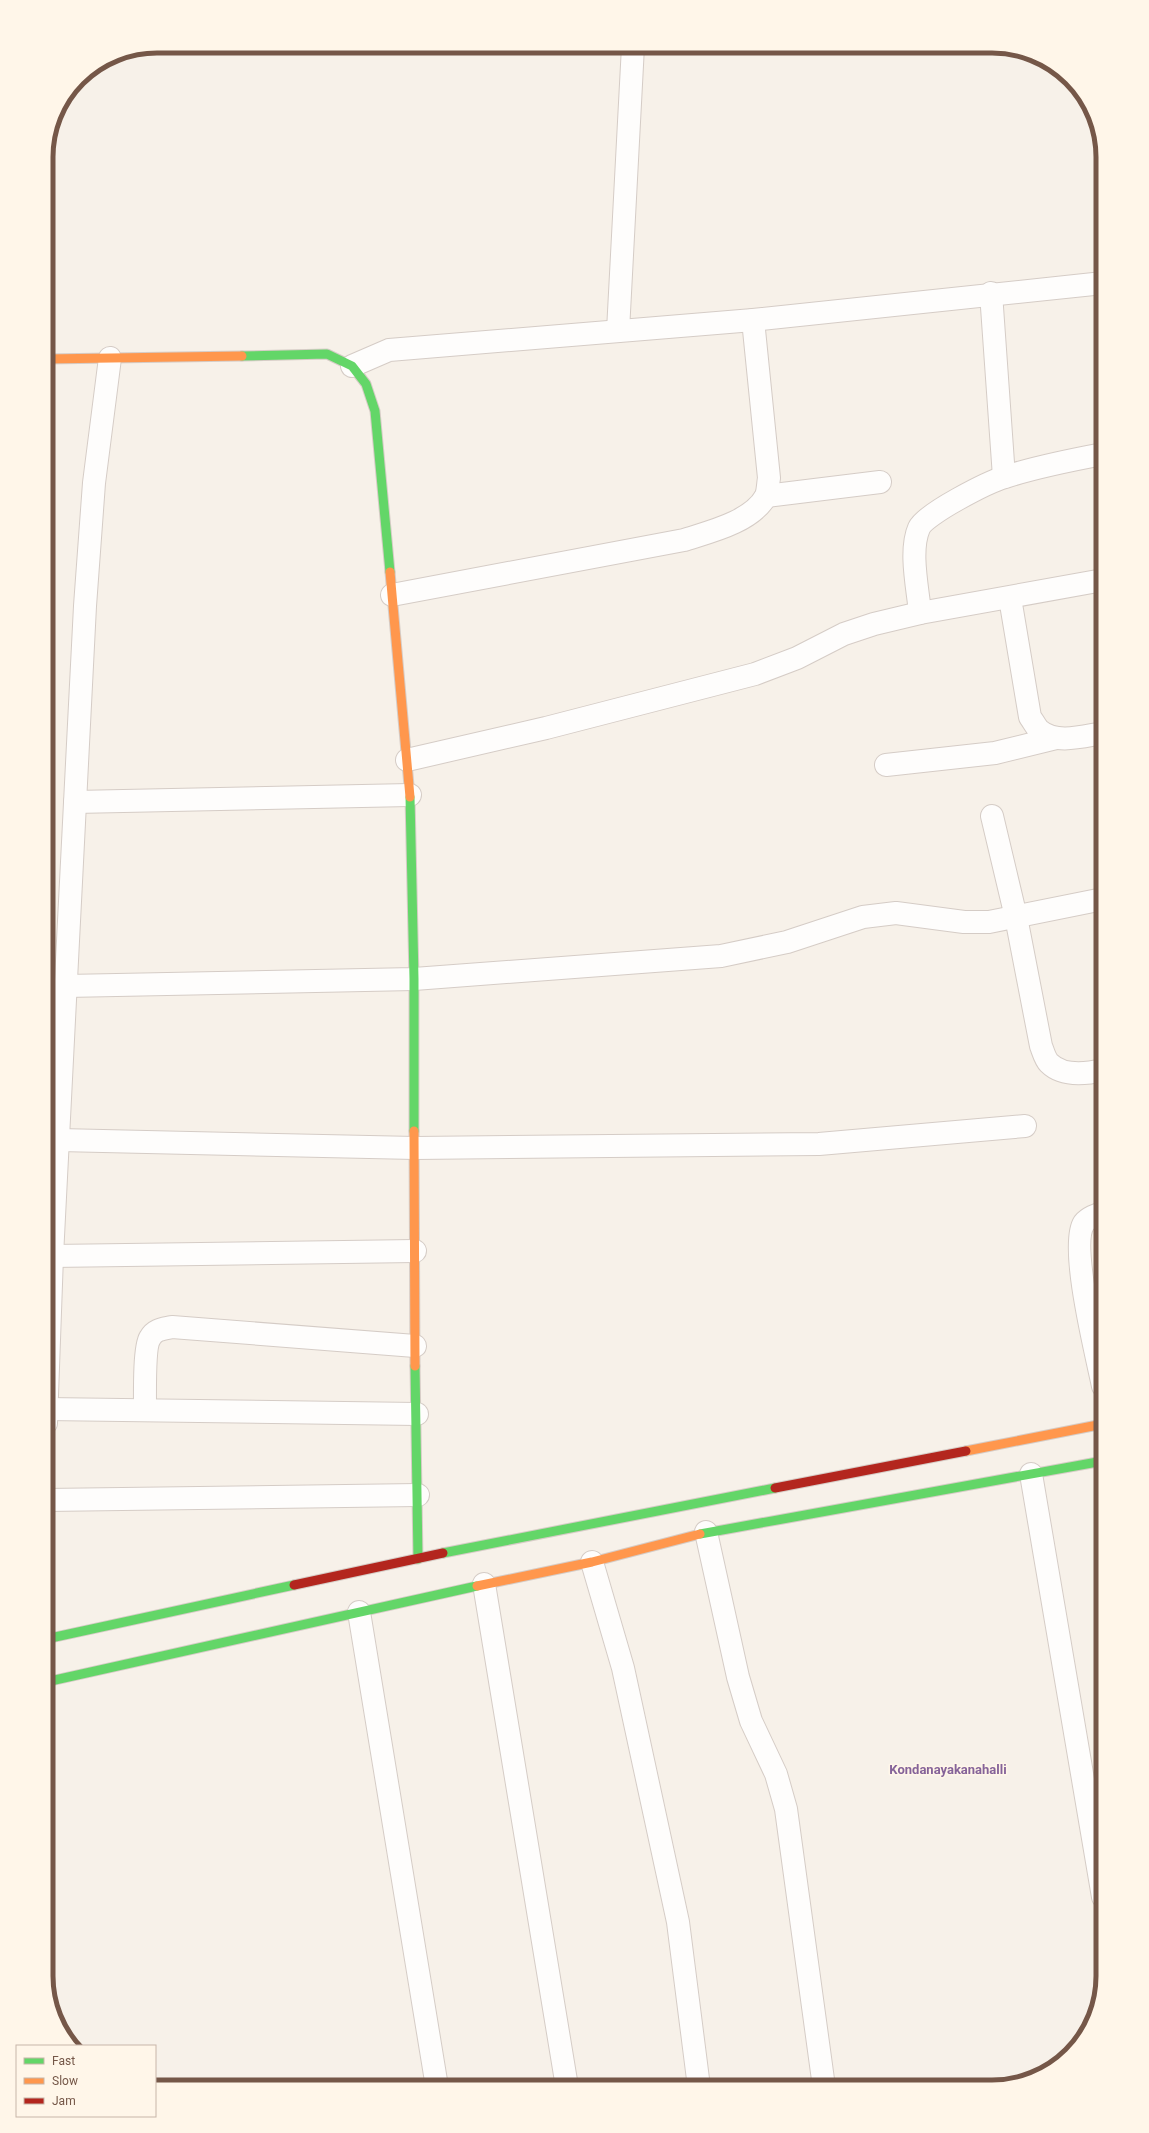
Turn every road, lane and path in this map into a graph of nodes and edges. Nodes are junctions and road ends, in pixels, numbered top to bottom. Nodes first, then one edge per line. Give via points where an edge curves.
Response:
1 (633, 53) edge
2 (1096, 284) edge
3 (991, 293) junction
4 (753, 320) junction
5 (618, 331) junction
6 (110, 358) junction
7 (53, 359) edge
8 (352, 366) junction
9 (1096, 456) edge
10 (1004, 477) junction
11 (880, 482) dead end
12 (766, 496) junction
13 (1096, 581) edge
14 (392, 595) junction
15 (1010, 598) junction
16 (920, 613) junction
17 (1096, 734) edge
18 (1056, 738) junction
19 (407, 760) junction
20 (886, 765) dead end
21 (410, 795) junction
22 (76, 802) junction
23 (992, 816) dead end
24 (1096, 900) edge
25 (1016, 917) junction
26 (414, 979) junction
27 (66, 986) junction
28 (1096, 1072) edge
29 (1025, 1126) dead end
30 (58, 1140) junction
31 (415, 1148) junction
32 (1096, 1215) edge
33 (53, 1237) edge
34 (415, 1251) junction
35 (53, 1256) edge
36 (415, 1346) junction
37 (1096, 1349) edge
38 (145, 1410) junction
39 (53, 1414) edge
40 (416, 1414) junction
41 (1096, 1425) edge
42 (1096, 1461) edge
43 (1031, 1474) junction
44 (418, 1495) junction
45 (53, 1500) edge
46 (706, 1532) junction
47 (418, 1559) junction
48 (592, 1562) junction
49 (484, 1584) junction
50 (360, 1612) junction
51 (53, 1637) edge
52 (53, 1680) edge
53 (1096, 1856) edge
54 (436, 2080) edge
55 (565, 2080) edge
56 (698, 2080) edge
57 (823, 2080) edge

1 - 5 street
2 - 3 street
3 - 4 street
3 - 10 street
4 - 5 street
4 - 12 street via 769,478
5 - 8 street via 389,350
6 - 7 main road
6 - 8 main road via 327,354
6 - 22 street via 94,483 85,606
8 - 14 main road via 366,384 375,412
9 - 10 street
10 - 16 street via 940,509 920,527 914,553
11 - 12 street
12 - 14 street via 754,510 728,526 684,540
13 - 15 street
14 - 19 main road
15 - 16 street
15 - 18 street via 1030,717 1039,731
16 - 19 street via 844,634 796,658 755,674 546,728
17 - 18 street
18 - 20 street via 995,753
19 - 21 main road
21 - 22 street
21 - 26 main road
22 - 27 street
23 - 25 street
24 - 25 street
25 - 26 street via 970,922 896,914 863,917 788,942 721,956
25 - 28 street via 1041,1046 1048,1062 1059,1069 1083,1075
26 - 27 street
26 - 31 main road
27 - 30 street
29 - 31 street via 819,1144
30 - 31 street
30 - 33 street
31 - 34 main road
32 - 37 street via 1084,1223 1079,1239 1080,1264
34 - 35 street
34 - 36 main road
36 - 38 street via 172,1327 157,1330 149,1338 147,1349
36 - 40 main road
38 - 39 street
38 - 40 street
40 - 44 main road
41 - 47 main road
42 - 43 main road
43 - 46 main road
43 - 53 street
44 - 45 street
44 - 47 main road
46 - 48 main road
46 - 57 street via 738,1677 751,1721 776,1774 786,1809
47 - 51 main road
48 - 49 main road
48 - 56 street via 623,1668 678,1922
49 - 50 main road
49 - 55 street
50 - 52 main road
50 - 54 street

